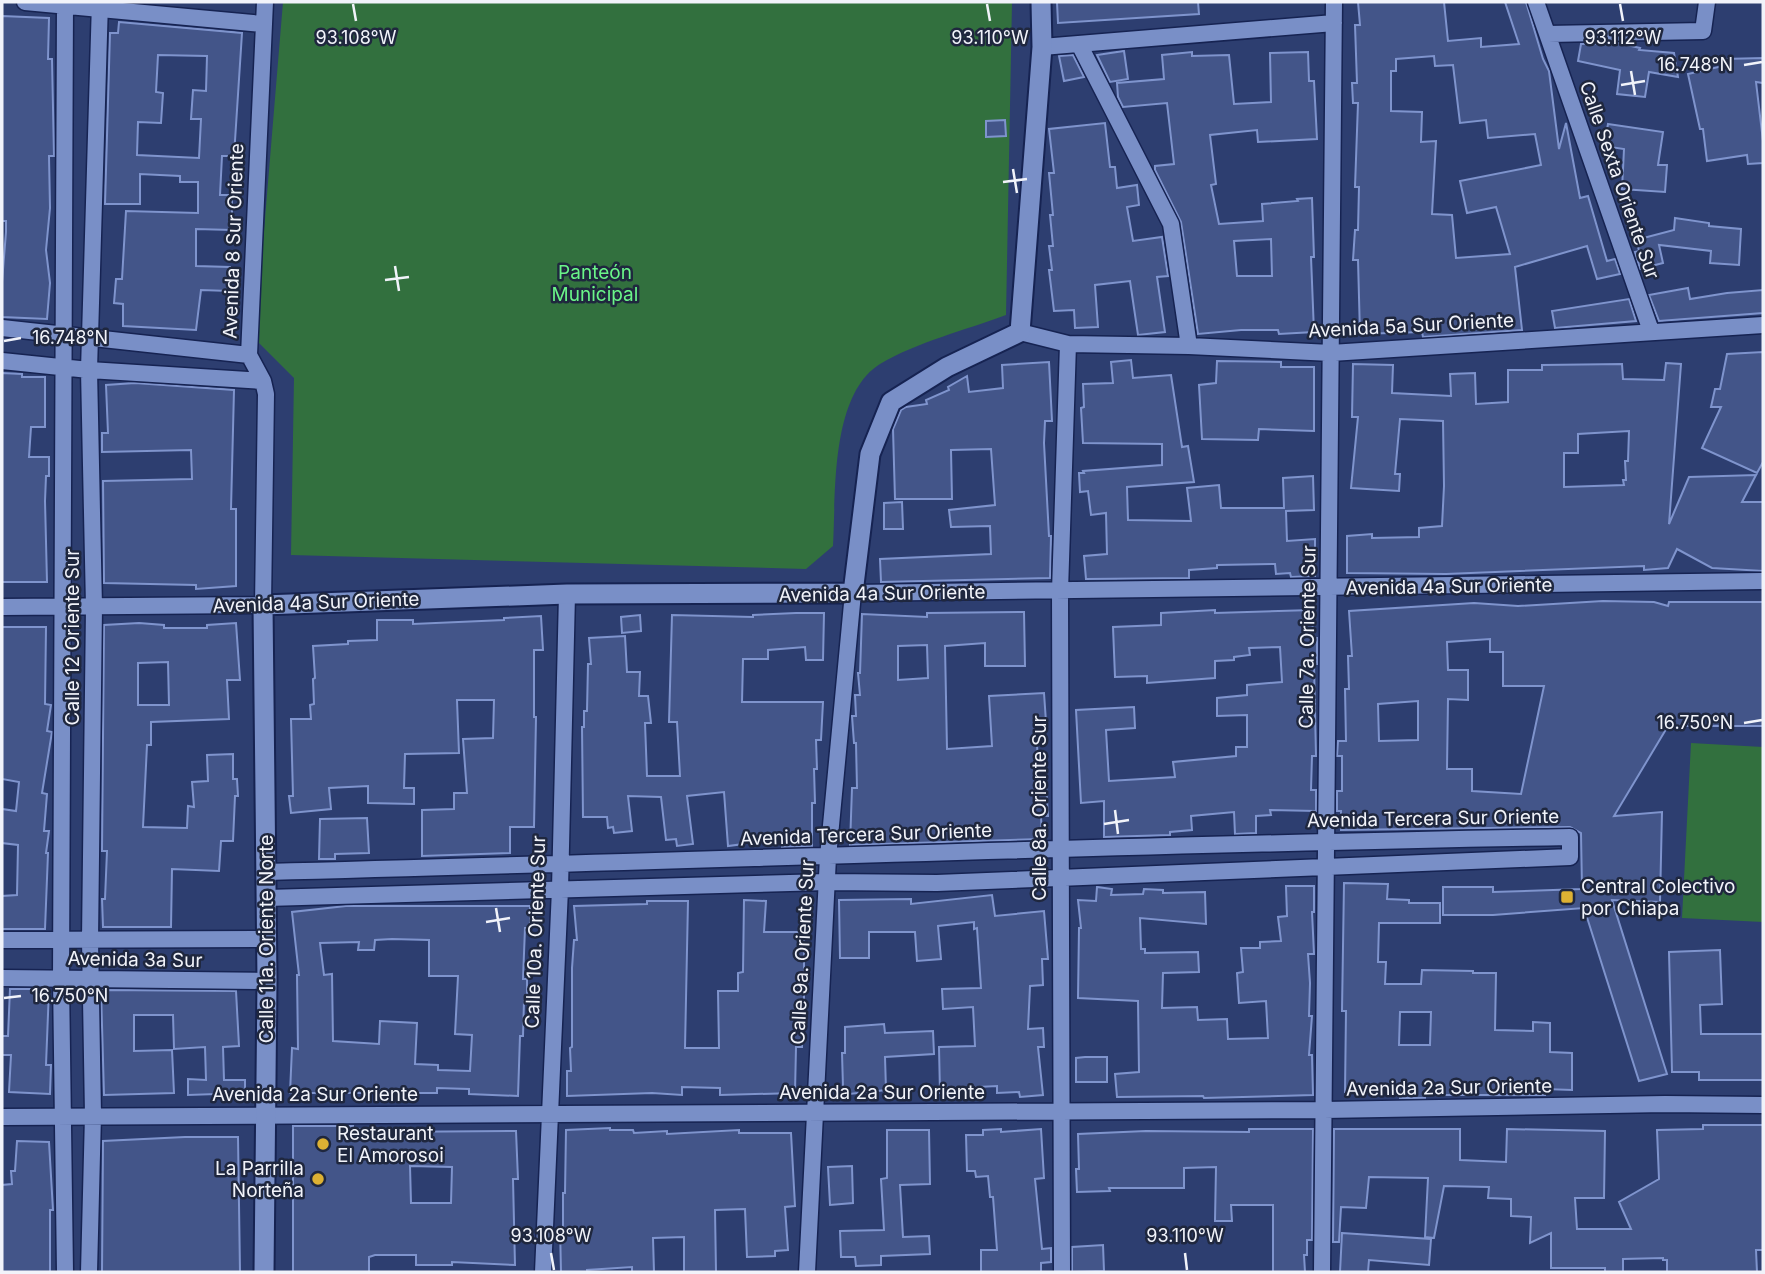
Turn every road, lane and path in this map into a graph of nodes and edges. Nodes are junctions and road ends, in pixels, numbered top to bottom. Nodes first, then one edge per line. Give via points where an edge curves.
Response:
1 (25, 2) edge
2 (265, 2) edge
3 (1041, 2) edge
4 (1334, 2) edge
5 (1536, 2) edge
6 (1707, 2) edge
7 (65, 4) edge
8 (100, 5) edge
9 (1334, 23) junction
10 (263, 24) junction
11 (1548, 34) junction
12 (1079, 44) junction
13 (1042, 47) junction
14 (1763, 325) edge
15 (2, 328) edge
16 (1651, 331) junction
17 (1020, 332) junction
18 (64, 334) junction
19 (89, 336) junction
20 (1068, 344) junction
21 (1189, 346) junction
22 (1331, 354) junction
23 (249, 355) junction
24 (2, 362) edge
25 (64, 368) junction
26 (89, 370) junction
27 (263, 382) junction
28 (1763, 582) edge
29 (1329, 587) junction
30 (1059, 591) junction
31 (853, 593) junction
32 (567, 594) junction
33 (263, 605) junction
34 (2, 607) edge
35 (94, 607) junction
36 (61, 608) junction
37 (1326, 841) junction
38 (1060, 849) junction
39 (828, 857) junction
40 (559, 864) junction
41 (1326, 866) junction
42 (267, 872) junction
43 (1060, 878) junction
44 (827, 882) junction
45 (560, 889) junction
46 (267, 898) junction
47 (267, 939) junction
48 (2, 940) edge
49 (62, 940) junction
50 (90, 940) junction
51 (2, 978) edge
52 (61, 979) junction
53 (92, 980) junction
54 (267, 981) junction
55 (1763, 1105) edge
56 (1324, 1110) junction
57 (1063, 1112) junction
58 (814, 1114) junction
59 (64, 1115) junction
60 (93, 1115) junction
61 (265, 1115) junction
62 (549, 1115) junction
63 (2, 1117) edge
64 (65, 1272) edge
65 (89, 1272) edge
66 (264, 1272) edge
67 (543, 1272) edge
68 (807, 1272) edge
69 (1062, 1272) edge
70 (1322, 1272) edge

1 - 7 street
2 - 10 street, Avenida 8 Sur Oriente
3 - 13 street
4 - 9 street, Calle 7a. Oriente Sur
5 - 11 street, Calle Sexta Oriente Sur
6 - 11 street via 1703,30
7 - 8 street
7 - 18 street, Calle 12 Oriente Sur
8 - 10 street
8 - 19 street, Calle 12 Oriente Sur
9 - 12 street
9 - 22 street, Calle 7a. Oriente Sur
10 - 23 street, Avenida 8 Sur Oriente
11 - 16 street, Calle Sexta Oriente Sur
12 - 13 street
12 - 21 street via 1171,224
13 - 17 street
14 - 16 street, Avenida 5a Sur Oriente
15 - 18 street
16 - 22 street, Avenida 5a Sur Oriente
17 - 20 street, Avenida 5a Sur Oriente
17 - 31 street via 947,367 891,402 870,454
18 - 19 street
18 - 25 street, Calle 12 Oriente Sur
19 - 23 street
19 - 26 street, Calle 12 Oriente Sur
20 - 21 street, Avenida 5a Sur Oriente
20 - 30 street, Calle 8a. Oriente Sur
21 - 22 street, Avenida 5a Sur Oriente
22 - 29 street, Calle 7a. Oriente Sur
23 - 27 street, Avenida 8 Sur Oriente
24 - 25 street
25 - 26 street
25 - 36 street, Calle 12 Oriente Sur
26 - 27 street
26 - 35 street, Calle 12 Oriente Sur
27 - 33 street, Avenida 8 Sur Oriente
28 - 29 street, Avenida 4a Sur Oriente
29 - 30 street, Avenida 4a Sur Oriente
29 - 37 street, Calle 7a. Oriente Sur
30 - 31 street, Avenida 4a Sur Oriente
30 - 38 street, Calle 8a. Oriente Sur
31 - 32 street, Avenida 4a Sur Oriente
31 - 39 street, Calle 9a. Oriente Sur
32 - 33 street, Avenida 4a Sur Oriente
32 - 40 street, Calle 10a. Oriente Sur
33 - 35 street, Avenida 4a Sur Oriente
33 - 42 street, Calle 11a. Oriente Norte
34 - 36 street, Avenida 4a Sur Oriente
35 - 36 street, Avenida 4a Sur Oriente
35 - 50 street, Calle 12 Oriente Sur
36 - 49 street, Calle 12 Oriente Sur
37 - 38 street, Avenida Tercera Sur Oriente
37 - 41 street, Calle 7a. Oriente Sur
37 - 41 street, Avenida Tercera Sur Oriente via 1570,836 1570,857
38 - 39 street, Avenida Tercera Sur Oriente
38 - 43 street, Calle 8a. Oriente Sur
39 - 40 street, Avenida Tercera Sur Oriente
39 - 44 street, Calle 9a. Oriente Sur
40 - 42 street, Avenida Tercera Sur Oriente
40 - 45 street, Calle 10a. Oriente Sur
41 - 43 street, Avenida Tercera Sur Oriente
41 - 56 street, Calle 7a. Oriente Sur
42 - 46 street, Calle 11a. Oriente Norte
43 - 44 street, Avenida Tercera Sur Oriente
43 - 57 street, Calle 8a. Oriente Sur
44 - 45 street, Avenida Tercera Sur Oriente
44 - 58 street, Calle 9a. Oriente Sur
45 - 46 street, Avenida Tercera Sur Oriente
45 - 62 street, Calle 10a. Oriente Sur
46 - 47 street, Calle 11a. Oriente Norte
47 - 50 street, Avenida 3a Sur
47 - 54 street, Calle 11a. Oriente Norte
48 - 49 street, Avenida 3a Sur
49 - 50 street, Avenida 3a Sur
49 - 52 street, Calle 12 Oriente Sur
50 - 53 street, Calle 12 Oriente Sur
51 - 52 street, Avenida 3a Sur
52 - 53 street, Avenida 3a Sur
52 - 59 street, Calle 12 Oriente Sur
53 - 54 street, Avenida 3a Sur
53 - 60 street, Calle 12 Oriente Sur
54 - 61 street, Calle 11a. Oriente Norte
55 - 56 street, Avenida 2a Sur Oriente
56 - 57 street, Avenida 2a Sur Oriente
56 - 70 street, Calle 7a. Oriente Sur
57 - 58 street, Avenida 2a Sur Oriente
57 - 69 street, Calle 8a. Oriente Sur
58 - 62 street, Avenida 2a Sur Oriente
58 - 68 street, Calle 9a. Oriente Sur
59 - 60 street, Avenida 2a Sur Oriente
59 - 63 street, Avenida 2a Sur Oriente
59 - 64 street, Calle 12 Oriente Sur
60 - 61 street, Avenida 2a Sur Oriente
60 - 65 street, Calle 12 Oriente Sur
61 - 62 street, Avenida 2a Sur Oriente
61 - 66 street, Calle 11a. Oriente Norte
62 - 67 street, Calle 10a. Oriente Sur

